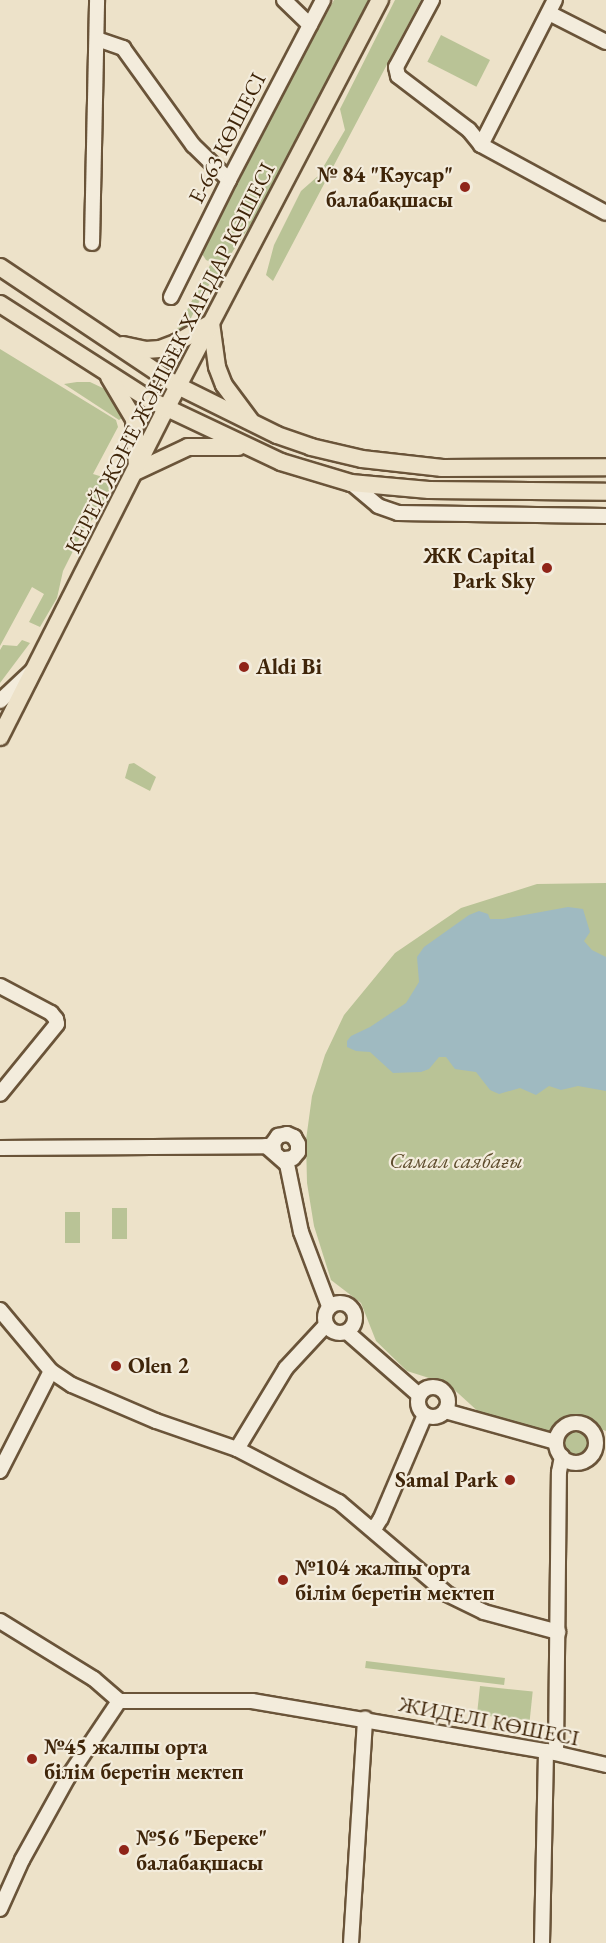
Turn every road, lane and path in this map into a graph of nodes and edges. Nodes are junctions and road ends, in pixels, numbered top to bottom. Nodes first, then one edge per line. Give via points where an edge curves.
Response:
1 (97, 0) edge
2 (284, 0) edge
3 (323, 0) edge
4 (380, 0) edge
5 (432, 0) edge
6 (552, 6) edge
7 (310, 25) junction
8 (97, 39) junction
9 (606, 42) edge
10 (481, 145) junction
11 (229, 180) junction
12 (606, 213) edge
13 (92, 243) dead end
14 (0, 267) edge
15 (171, 297) dead end
16 (0, 304) edge
17 (211, 323) junction
18 (113, 342) junction
19 (105, 371) junction
20 (178, 386) junction
21 (166, 409) junction
22 (252, 423) junction
23 (246, 447) junction
24 (606, 466) edge
25 (137, 471) junction
26 (351, 483) junction
27 (606, 492) edge
28 (606, 516) edge
29 (35, 668) junction
30 (0, 701) edge
31 (0, 737) edge
32 (0, 986) edge
33 (0, 1094) edge
34 (0, 1148) edge
35 (274, 1150) junction
36 (285, 1159) junction
37 (329, 1306) junction
38 (0, 1311) edge
39 (327, 1325) junction
40 (347, 1332) junction
41 (51, 1371) junction
42 (420, 1395) junction
43 (445, 1411) junction
44 (425, 1415) junction
45 (556, 1442) junction
46 (601, 1443) edge
47 (237, 1449) junction
48 (562, 1456) junction
49 (0, 1471) edge
50 (371, 1527) junction
51 (0, 1621) edge
52 (558, 1632) junction
53 (119, 1701) junction
54 (365, 1718) junction
55 (551, 1752) junction
56 (606, 1765) edge
57 (0, 1909) edge
58 (351, 1943) edge
59 (542, 1943) edge

1 - 8 street
2 - 7 street
3 - 7 street, Е-663 КӨШЕСІ
4 - 17 main road, КЕРЕЙ ЖӘНЕ ЖӘНІБЕК ХАНДАР КӨШЕСІ
5 - 10 street via 396,67 398,76 468,130
6 - 9 street
6 - 10 street
7 - 11 street, Е-663 КӨШЕСІ
8 - 11 street via 123,48 193,145
8 - 13 street
10 - 12 street
11 - 15 street, Е-663 КӨШЕСІ
14 - 18 main road
16 - 19 main road
17 - 18 main road via 160,349 146,350
17 - 20 main road, КЕРЕЙ ЖӘНЕ ЖӘНІБЕК ХАНДАР КӨШЕСІ
17 - 22 main road via 217,367 224,385
18 - 20 main road
19 - 21 main road
19 - 25 main road via 134,419
20 - 21 main road, КЕРЕЙ ЖӘНЕ ЖӘНІБЕК ХАНДАР КӨШЕСІ
20 - 22 main road
21 - 23 main road
21 - 25 main road, КЕРЕЙ ЖӘНЕ ЖӘНІБЕК ХАНДАР КӨШЕСІ
22 - 24 main road via 311,447 362,459 442,468
23 - 25 main road via 188,447
23 - 26 main road
25 - 29 main road, КЕРЕЙ ЖӘНЕ ЖӘНІБЕК ХАНДАР КӨШЕСІ
26 - 27 main road via 429,490
26 - 28 street via 378,506 398,513 585,521
29 - 30 street
29 - 31 main road, КЕРЕЙ ЖӘНЕ ЖӘНІБЕК ХАНДАР КӨШЕСІ
32 - 33 street via 51,1013 57,1024
34 - 35 street via 262,1144
35 - 36 street
35 - 36 street via 278,1136 294,1137 298,1152
36 - 37 street via 301,1232
37 - 39 street via 325,1315
37 - 40 street via 342,1302 353,1309 355,1322
38 - 41 street
39 - 40 street via 339,1333
39 - 47 street via 286,1368
40 - 42 street
41 - 47 street via 156,1421
41 - 49 street
42 - 43 street via 430,1387 443,1391 448,1404
42 - 44 street via 419,1408
43 - 44 street via 438,1416
43 - 45 street
44 - 50 street via 381,1518
45 - 46 street via 559,1432 577,1422 587,1426
45 - 48 street
46 - 48 street via 586,1461 576,1463
47 - 50 street via 339,1502
48 - 52 street via 558,1483
50 - 52 street via 447,1594 483,1612
51 - 53 street via 94,1679
52 - 55 street
53 - 54 street, ЖИДЕЛІ КӨШЕСІ via 252,1701
53 - 57 street via 68,1777
54 - 55 street, ЖИДЕЛІ КӨШЕСІ
54 - 58 street, ЖИДЕЛІ КӨШЕСІ
55 - 56 street, ЖИДЕЛІ КӨШЕСІ
55 - 59 street

